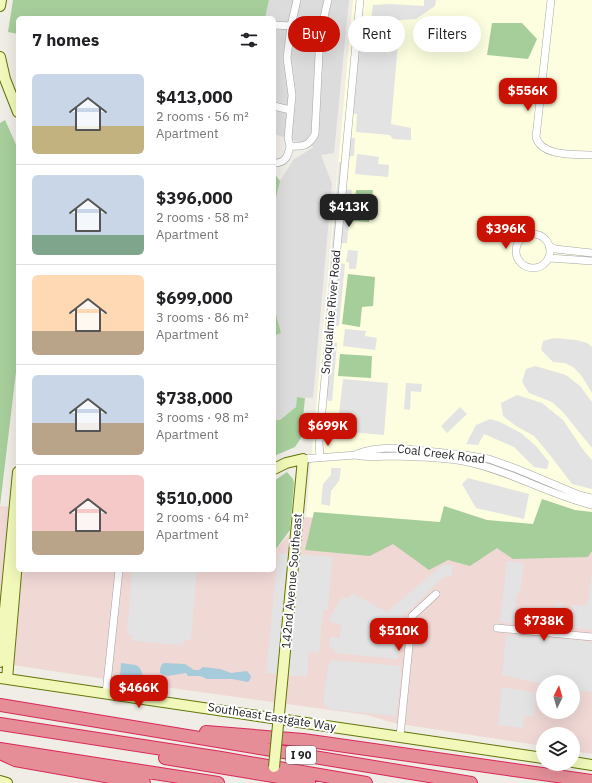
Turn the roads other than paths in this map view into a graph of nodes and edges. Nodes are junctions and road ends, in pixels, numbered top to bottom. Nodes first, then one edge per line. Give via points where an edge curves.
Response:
1 (1, 0) edge
2 (297, 0) edge
3 (328, 0) edge
4 (360, 0) edge
5 (550, 0) edge
6 (0, 6) edge
7 (293, 16) edge
8 (276, 24) edge
9 (288, 26) edge
10 (288, 50) edge
11 (0, 57) edge
12 (276, 106) edge
13 (16, 107) edge
14 (290, 110) junction
15 (290, 146) junction
16 (592, 155) edge
17 (276, 162) edge
18 (550, 246) junction
19 (592, 253) edge
20 (549, 258) junction
21 (592, 261) edge
22 (356, 455) junction
23 (320, 457) junction
24 (303, 459) junction
25 (276, 468) edge
26 (592, 498) edge
27 (592, 505) edge
28 (16, 547) edge
29 (119, 572) edge
30 (436, 594) dead end
31 (497, 628) dead end
32 (592, 637) edge
33 (0, 662) edge
34 (4, 679) edge
35 (106, 693) junction
36 (0, 705) edge
37 (0, 724) edge
38 (130, 726) junction
39 (0, 731) edge
40 (400, 736) junction
41 (0, 749) edge
42 (0, 753) edge
43 (536, 757) edge
44 (220, 762) junction
45 (580, 763) edge
46 (592, 765) edge
47 (273, 775) edge
48 (295, 775) junction
49 (0, 781) edge
50 (592, 781) edge
51 (213, 782) edge
52 (7, 783) edge
53 (144, 783) edge
54 (317, 783) edge
55 (366, 783) edge
56 (471, 783) edge

1 - 6 street
2 - 7 street
3 - 15 street via 320,34 315,134 312,141 302,147
4 - 23 street, Snoqualmie River Road via 319,444
5 - 16 street via 537,142 546,150 554,152
8 - 9 street
10 - 14 street via 292,95
11 - 13 street
12 - 14 street
14 - 15 street
15 - 17 street via 287,157
18 - 19 street
18 - 20 street
18 - 20 street via 544,238 533,234 521,238 516,250 518,259 530,268 544,265
20 - 21 street
22 - 23 street, Coal Creek Road
22 - 26 street, Coal Creek Road via 396,448 489,459
22 - 27 street, Coal Creek Road via 470,463 512,475
23 - 24 street, Coal Creek Road
24 - 25 street
24 - 47 street, 142nd Avenue Southeast, bridge
28 - 33 street
28 - 34 street
29 - 35 street
30 - 40 street via 412,616
31 - 32 street
34 - 35 street, Southeast Eastgate Way
35 - 40 street, Southeast Eastgate Way
36 - 38 highway, I 90
37 - 44 highway
38 - 50 highway via 303,740
38 - 56 highway, I 90
39 - 44 highway
40 - 43 street, Southeast Eastgate Way
41 - 51 highway
42 - 53 highway via 15,760
44 - 47 highway
45 - 46 street
47 - 48 highway
48 - 54 highway
48 - 55 highway
49 - 52 street

